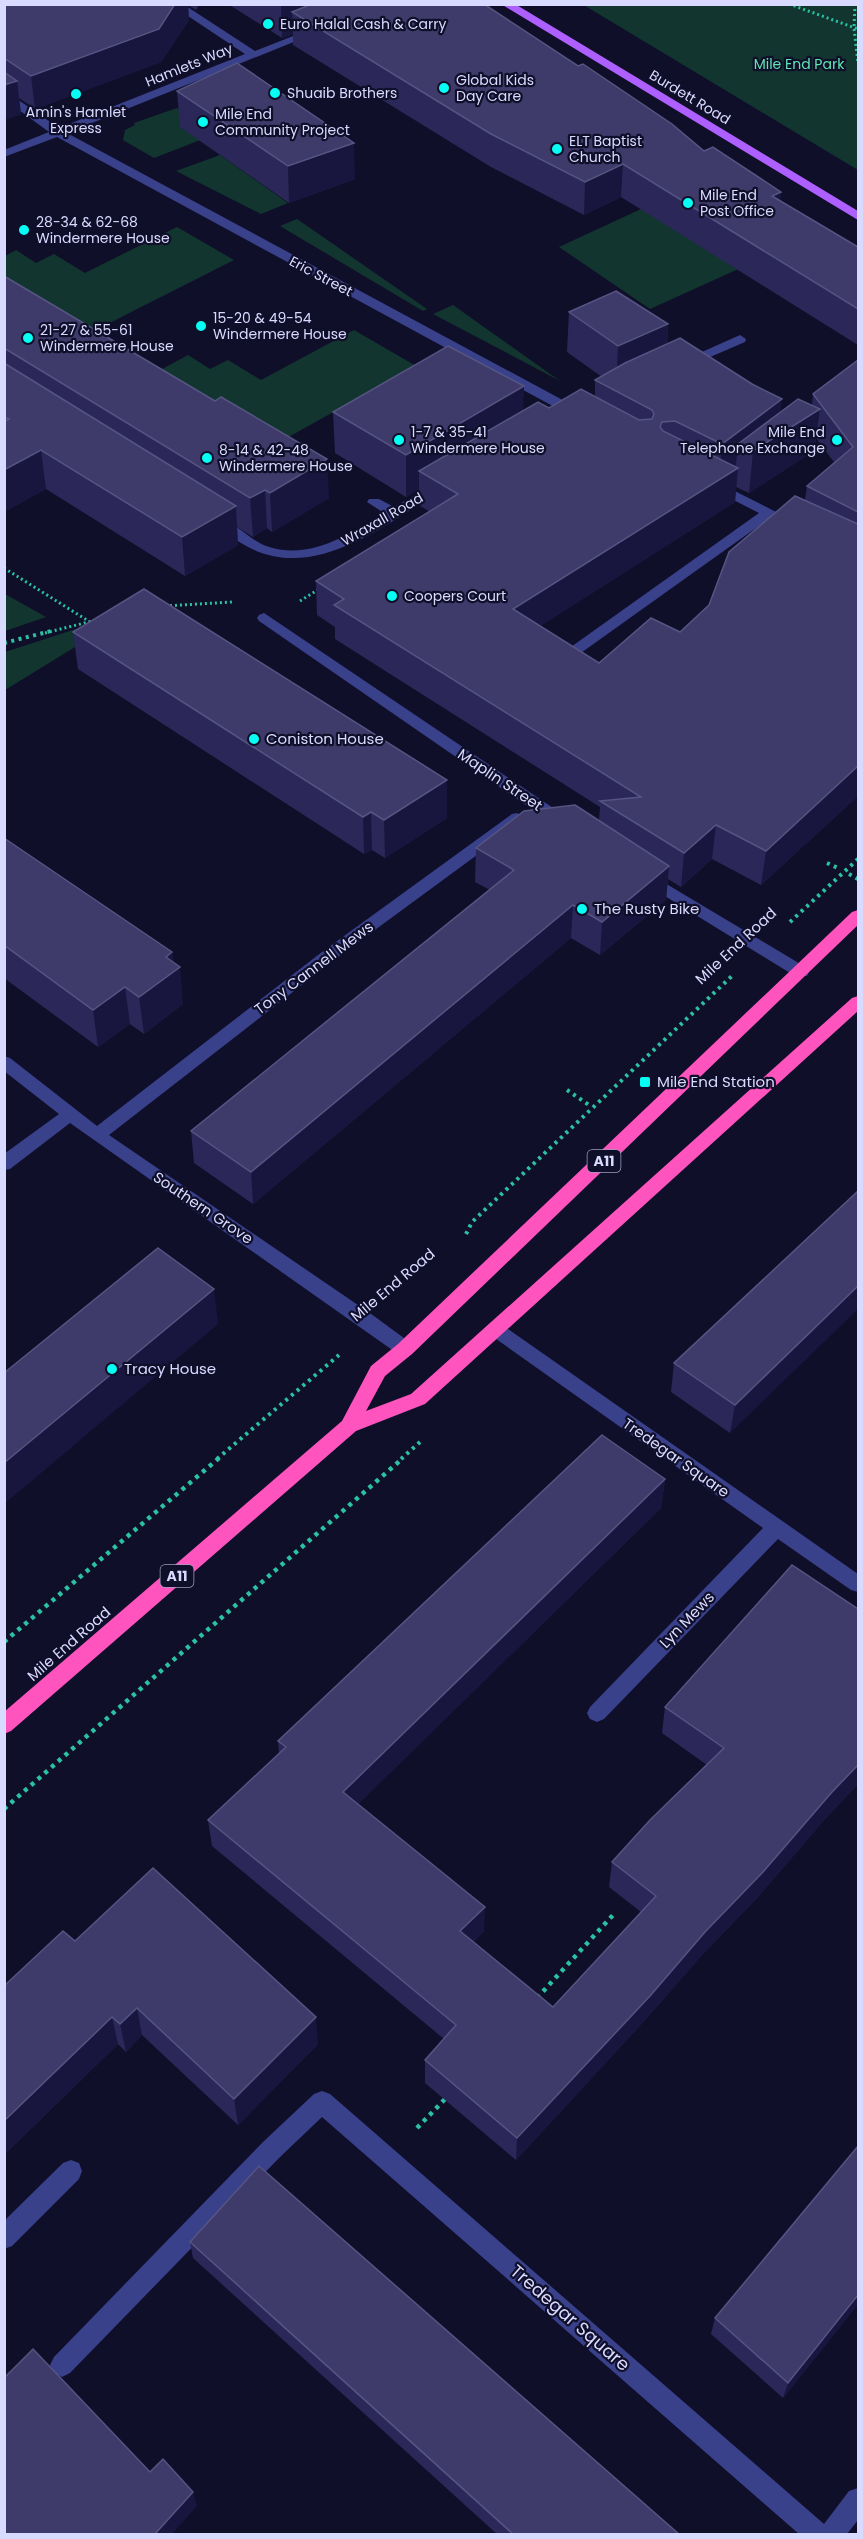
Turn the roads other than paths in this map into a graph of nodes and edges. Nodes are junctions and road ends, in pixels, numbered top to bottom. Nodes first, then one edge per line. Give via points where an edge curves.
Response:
1 (175, 4) edge
2 (506, 4) edge
3 (330, 26) edge
4 (254, 55) junction
5 (4, 93) edge
6 (58, 133) junction
7 (4, 154) edge
8 (858, 216) edge
9 (740, 339) dead end
10 (668, 370) edge
11 (591, 404) edge
12 (571, 410) junction
13 (550, 419) edge
14 (593, 422) edge
15 (698, 477) edge
16 (452, 478) edge
17 (374, 502) dead end
18 (769, 512) junction
19 (201, 513) edge
20 (394, 513) junction
21 (789, 522) edge
22 (264, 618) road end
23 (566, 657) edge
24 (535, 804) junction
25 (575, 831) edge
26 (635, 870) edge
27 (858, 916) edge
28 (801, 972) junction
29 (858, 1002) edge
30 (4, 1062) edge
31 (71, 1114) junction
32 (97, 1135) junction
33 (4, 1164) edge
34 (495, 1329) junction
35 (405, 1348) junction
36 (350, 1426) junction
37 (776, 1528) junction
38 (858, 1584) edge
39 (597, 1713) dead end
40 (4, 1725) edge
41 (71, 2171) dead end
42 (4, 2238) edge
43 (62, 2365) dead end
44 (858, 2500) edge
45 (817, 2535) edge
46 (832, 2535) edge

1 - 4 street
2 - 8 main road, Burdett Road
3 - 4 street, Hamlets Way
4 - 6 street, Hamlets Way
5 - 6 street, Eric Street
6 - 7 street, Hamlets Way
6 - 12 street, Eric Street
9 - 10 street
11 - 12 street
12 - 13 street
12 - 14 street, Eric Street
15 - 18 street via 724,484
16 - 20 street, Wraxall Road
17 - 20 street
18 - 21 street
18 - 23 street
19 - 20 street, Wraxall Road via 262,550 297,555 325,551
22 - 24 street, Maplin Street
24 - 25 street, Maplin Street
24 - 32 street, Tony Cannell Mews via 328,956
26 - 28 street
27 - 28 highway, Mile End Road / A11
28 - 35 highway, Mile End Road / A11
29 - 34 highway, Mile End Road / A11
30 - 31 street, Southern Grove
31 - 32 street, Southern Grove
31 - 33 street
32 - 35 street, Southern Grove
34 - 36 highway, Mile End Road / A11 via 418,1399
34 - 37 street, Tredegar Square
35 - 36 highway, Mile End Road / A11 via 378,1371
36 - 40 highway, Mile End Road / A11
37 - 38 street, Tredegar Square
37 - 39 street, Lyn Mews
41 - 42 street
43 - 45 street, Tredegar Square via 322,2102
44 - 46 street

